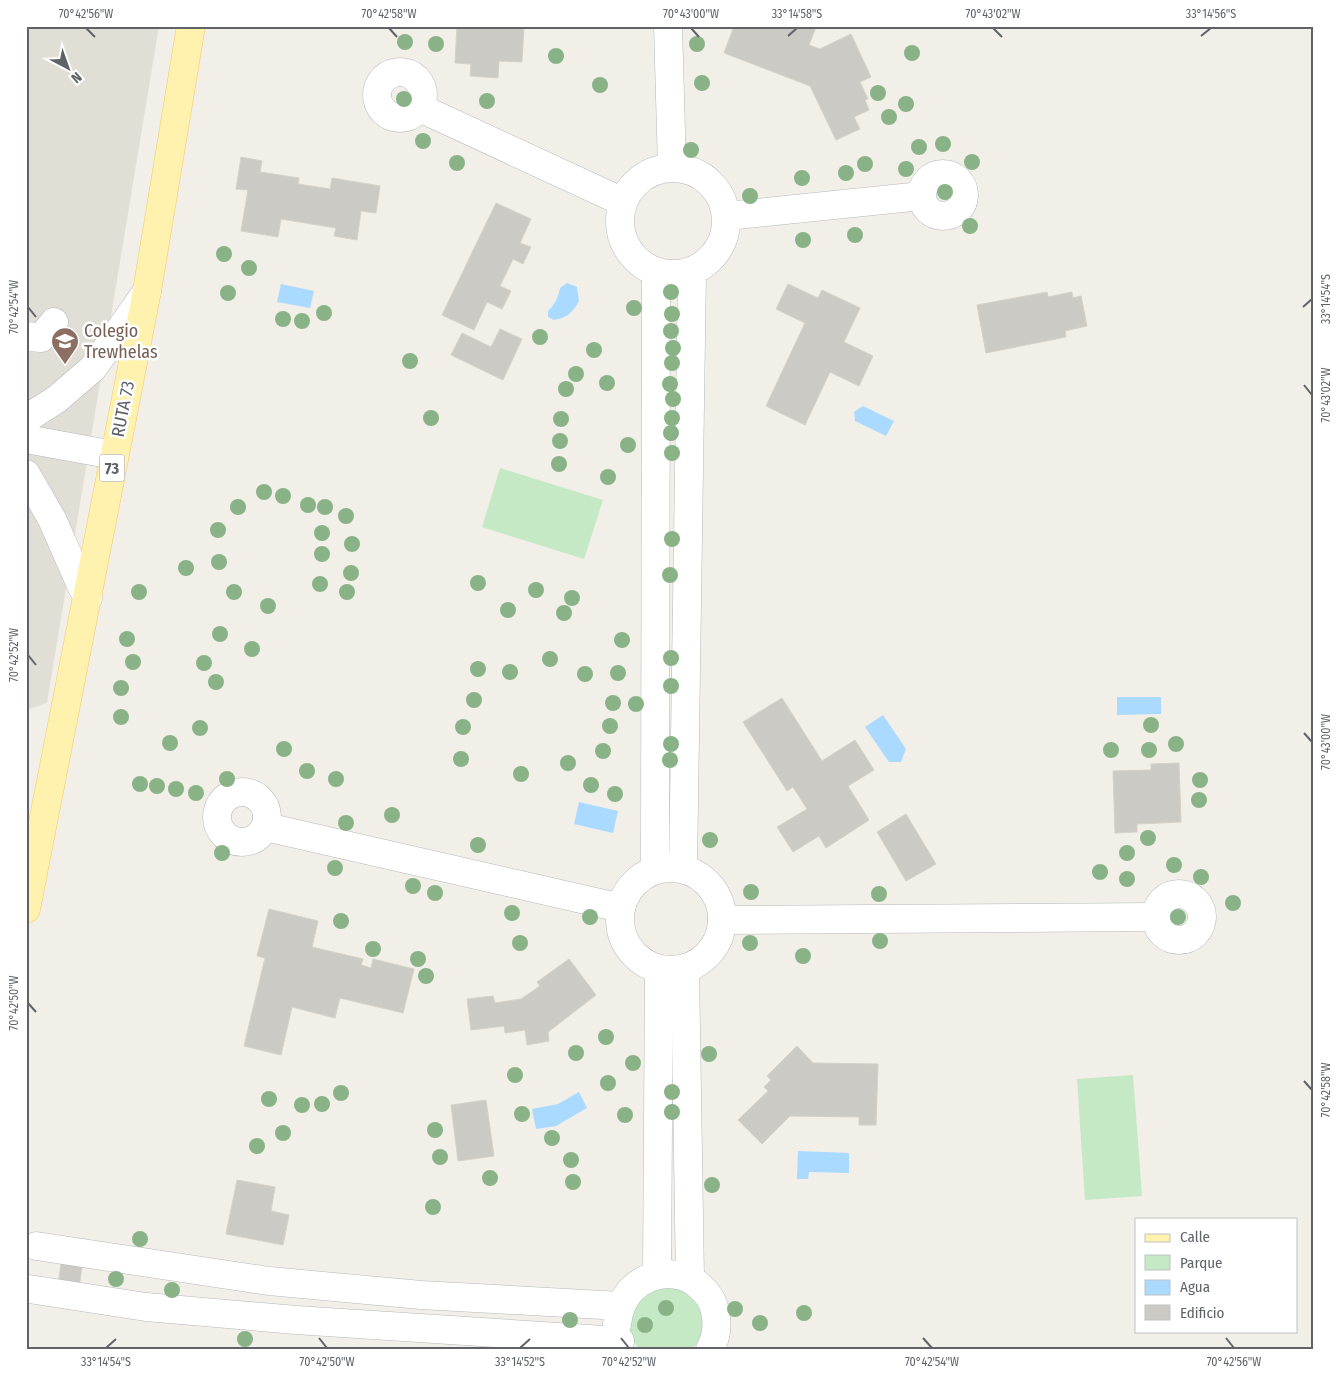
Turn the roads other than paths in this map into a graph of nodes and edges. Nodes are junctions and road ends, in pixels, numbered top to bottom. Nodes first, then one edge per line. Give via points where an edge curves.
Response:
1 (191, 26) edge
2 (668, 26) edge
3 (420, 108) dead end
4 (672, 167) junction
5 (922, 196) dead end
6 (623, 202) junction
7 (727, 216) junction
8 (692, 271) junction
9 (656, 272) junction
10 (147, 291) junction
11 (54, 322) dead end
12 (26, 336) edge
13 (26, 419) edge
14 (26, 439) edge
15 (114, 455) junction
16 (26, 474) edge
17 (656, 591) junction
18 (687, 593) junction
19 (88, 598) junction
20 (266, 827) dead end
21 (684, 869) junction
22 (655, 870) junction
23 (621, 908) junction
24 (26, 909) edge
25 (1156, 917) dead end
26 (722, 920) junction
27 (672, 968) junction
28 (31, 1238) edge
29 (142, 1263) junction
30 (657, 1275) junction
31 (690, 1279) junction
32 (28, 1290) edge
33 (134, 1305) junction
34 (621, 1306) junction
35 (622, 1345) edge
36 (710, 1349) edge

1 - 10 main road, RUTA 73 / 73
2 - 4 street
3 - 6 street
4 - 6 street via 659,169 637,181
4 - 7 street via 698,173 709,180 724,203
5 - 7 street
6 - 9 street via 620,230 625,244 633,256
7 - 8 street via 722,243 715,255
8 - 9 street via 680,274
8 - 18 street
9 - 17 street
10 - 13 street via 93,368 57,399
10 - 15 main road, RUTA 73 / 73
11 - 12 street via 41,338
14 - 15 street
15 - 19 main road, RUTA 73 / 73
16 - 19 street via 52,519
17 - 18 street
17 - 22 street
18 - 21 street
19 - 24 main road, RUTA 73 / 73
20 - 23 street
21 - 22 street via 669,867
21 - 26 street via 707,882 716,894
22 - 23 street via 633,884
23 - 27 street via 623,939 632,952 644,963
25 - 26 street
26 - 27 street via 720,936 712,950 700,961
27 - 30 street
27 - 31 street
28 - 29 street
28 - 32 street via 38,1263
29 - 33 street
29 - 34 street via 339,1288
30 - 31 street via 674,1274
30 - 34 street via 635,1286
31 - 36 street via 704,1290 714,1305 718,1322
32 - 33 street
33 - 35 street
34 - 35 street via 617,1324

